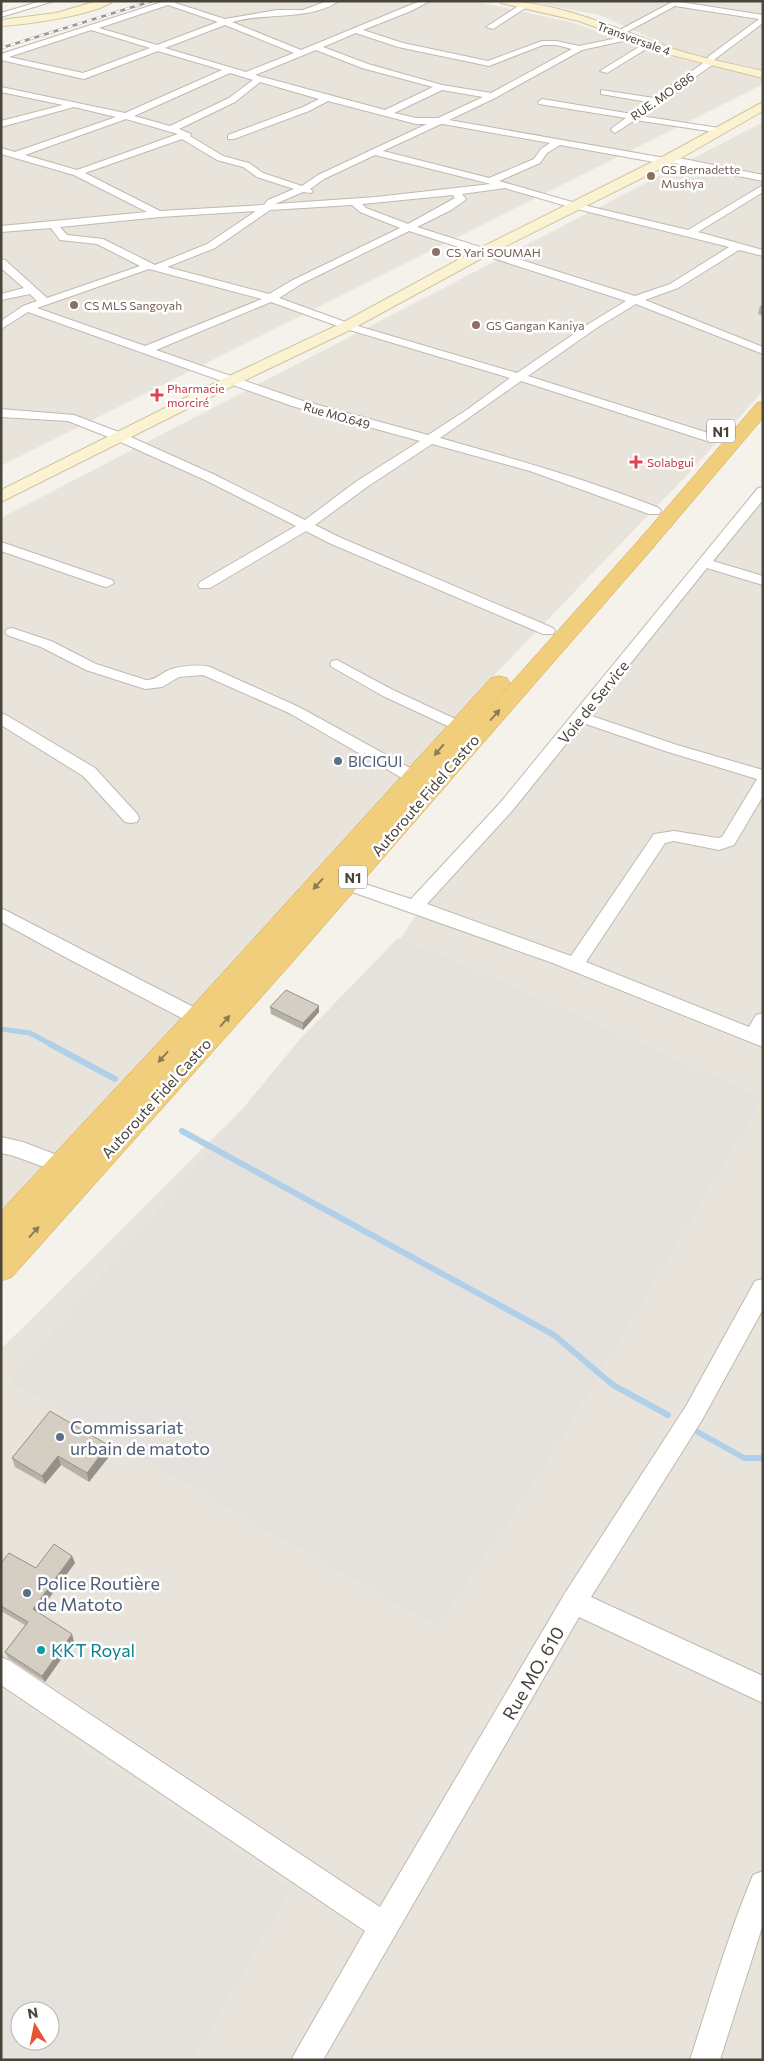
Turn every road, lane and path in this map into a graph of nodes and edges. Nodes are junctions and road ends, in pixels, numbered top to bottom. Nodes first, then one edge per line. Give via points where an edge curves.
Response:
1 (50, 1) edge
2 (108, 1) edge
3 (335, 1) edge
4 (426, 1) edge
5 (504, 1) edge
6 (171, 2) edge
7 (677, 2) edge
8 (526, 5) junction
9 (225, 10) dead end
10 (1, 15) edge
11 (206, 15) junction
12 (763, 18) edge
13 (226, 22) junction
14 (1, 23) edge
15 (490, 27) dead end
16 (92, 28) junction
17 (355, 30) junction
18 (624, 34) junction
19 (650, 44) junction
20 (316, 47) junction
21 (157, 48) junction
22 (579, 48) junction
23 (300, 53) junction
24 (1, 58) edge
25 (709, 63) junction
26 (229, 70) junction
27 (604, 71) dead end
28 (763, 75) edge
29 (84, 76) junction
30 (247, 76) junction
31 (259, 79) junction
32 (69, 84) dead end
33 (440, 87) junction
34 (1, 89) edge
35 (604, 92) dead end
36 (492, 96) junction
37 (327, 98) junction
38 (657, 101) junction
39 (542, 102) dead end
40 (78, 104) junction
41 (763, 106) edge
42 (386, 113) junction
43 (126, 116) junction
44 (633, 117) junction
45 (443, 121) junction
46 (1, 124) edge
47 (171, 129) junction
48 (615, 130) dead end
49 (719, 131) junction
50 (183, 136) junction
51 (231, 138) dead end
52 (559, 141) junction
53 (1, 151) edge
54 (375, 152) junction
55 (16, 155) junction
56 (667, 160) junction
57 (77, 173) junction
58 (763, 178) edge
59 (490, 181) junction
60 (505, 185) junction
61 (763, 188) edge
62 (303, 189) junction
63 (456, 193) junction
64 (355, 202) junction
65 (342, 203) junction
66 (576, 206) junction
67 (267, 208) junction
68 (158, 214) junction
69 (54, 225) junction
70 (408, 228) junction
71 (1, 229) edge
72 (690, 233) junction
73 (738, 246) junction
74 (481, 252) junction
75 (763, 253) edge
76 (1, 262) edge
77 (153, 267) junction
78 (31, 290) junction
79 (1, 297) edge
80 (270, 298) junction
81 (635, 300) junction
82 (44, 301) junction
83 (29, 307) junction
84 (1, 326) edge
85 (347, 326) junction
86 (145, 350) junction
87 (763, 351) edge
88 (519, 377) junction
89 (234, 380) junction
90 (760, 399) edge
91 (1, 413) edge
92 (120, 437) junction
93 (714, 439) junction
94 (430, 440) junction
95 (763, 491) edge
96 (1, 497) edge
97 (654, 512) junction
98 (308, 525) junction
99 (1, 546) edge
100 (705, 563) junction
101 (763, 581) edge
102 (107, 583) dead end
103 (205, 585) dead end
104 (548, 631) junction
105 (12, 632) dead end
106 (337, 664) dead end
107 (581, 717) junction
108 (1, 718) edge
109 (459, 726) junction
110 (763, 775) edge
111 (415, 778) junction
112 (763, 782) edge
113 (131, 818) dead end
114 (346, 884) junction
115 (415, 906) junction
116 (1, 914) edge
117 (576, 965) junction
118 (198, 1018) junction
119 (760, 1032) edge
120 (1, 1145) edge
121 (63, 1166) junction
122 (1, 1232) edge
123 (1, 1268) edge
124 (763, 1288) edge
125 (574, 1602) junction
126 (1, 1670) edge
127 (763, 1690) edge
128 (763, 1885) edge
129 (383, 1926) junction
130 (306, 2060) edge
131 (705, 2060) edge

1 - 10 street
2 - 14 street via 48,18
3 - 13 street via 304,12 277,12
4 - 17 street
5 - 8 street, Transversale 4
6 - 11 street
6 - 16 street
7 - 12 street
7 - 18 street
8 - 15 street
8 - 18 street, Transversale 4
9 - 11 street
11 - 13 street
12 - 25 street, RUE. MO 686
13 - 21 street
13 - 23 street
16 - 21 street
16 - 24 street
17 - 20 street
17 - 22 street via 401,45 489,64 542,43 556,42
18 - 19 street, Transversale 4
18 - 22 street
19 - 25 street, Transversale 4
19 - 27 street
20 - 23 street
20 - 33 street via 365,66
21 - 26 street
21 - 29 street
22 - 36 street
23 - 30 street
24 - 29 street
25 - 28 street, Transversale 4
25 - 38 street, RUE. MO 686
26 - 30 street
26 - 43 street
29 - 32 street
30 - 31 street
31 - 37 street
31 - 47 street via 232,100
33 - 36 street
33 - 42 street
34 - 40 street
35 - 38 street
36 - 45 street
37 - 42 street
37 - 51 street
38 - 44 street, RUE. MO 686
39 - 44 street
40 - 43 street
40 - 46 street
41 - 49 street
42 - 45 street via 416,121
43 - 47 street
43 - 55 street
44 - 48 street, RUE. MO 686
44 - 49 street
45 - 52 street
45 - 54 street
47 - 50 street via 187,134
49 - 56 street
50 - 57 street
50 - 62 street via 220,158
52 - 56 street
52 - 59 street via 544,151 537,161
53 - 55 street
54 - 59 street
54 - 62 street
55 - 57 street
56 - 58 street
56 - 66 street
57 - 68 street
59 - 60 street
60 - 63 street
60 - 66 street
61 - 72 street
62 - 65 street
62 - 67 street via 271,202
63 - 64 street
63 - 70 street via 461,199
64 - 65 street
64 - 70 street via 363,210
65 - 67 street
66 - 72 street
66 - 74 street
67 - 68 street
67 - 77 street via 211,246
68 - 69 street
69 - 71 street
69 - 77 street via 64,238 99,241
70 - 74 street
70 - 80 street
72 - 73 street
73 - 75 street
73 - 81 street via 674,286
74 - 81 street
74 - 85 street
76 - 78 street
77 - 80 street
77 - 82 street
78 - 79 street
78 - 82 street
80 - 85 street
80 - 86 street
81 - 87 street
81 - 88 street
82 - 83 street
83 - 84 street
83 - 86 street, Rue MO.649
85 - 88 street
85 - 89 street
86 - 89 street, Rue MO.649
88 - 93 street
88 - 94 street
89 - 92 street
89 - 94 street, Rue MO.649 via 296,403
90 - 93 highway, Autoroute Fidel Castro / N1
114 -> 90 highway, Autoroute Fidel Castro / N1 via 701,481
91 - 92 street via 70,418
92 - 96 street
92 - 98 street
93 - 97 highway, Autoroute Fidel Castro / N1
94 - 97 street, Rue MO.649 via 534,468
94 - 98 street via 362,484
95 - 100 street, Voie de Service
97 - 104 highway, Autoroute Fidel Castro / N1
98 - 103 street
98 - 104 street via 334,540
99 - 102 street
100 - 101 street
100 - 107 street, Voie de Service
104 - 109 highway, Autoroute Fidel Castro / N1
105 - 111 street via 46,644 91,667 145,685 157,684 174,673 205,670 294,710
106 - 109 street
107 - 110 street
107 - 115 street, Voie de Service via 506,807
108 - 113 street via 88,772
109 -> 111 highway, Autoroute Fidel Castro / N1
111 -> 118 highway, Autoroute Fidel Castro / N1
112 - 117 street via 728,840 723,843 674,836 660,838
114 - 115 street
123 -> 114 highway, Autoroute Fidel Castro / N1 via 93,1170
115 - 117 street
116 - 118 street
117 - 119 street
118 -> 121 highway, Autoroute Fidel Castro / N1
120 - 121 street
121 - 122 highway, Autoroute Fidel Castro / N1
124 - 125 street, Rue MO. 610 via 694,1413
125 - 127 street
125 - 129 street, Rue MO. 610
126 - 129 street
128 - 131 street
129 - 130 street, Rue MO. 610

